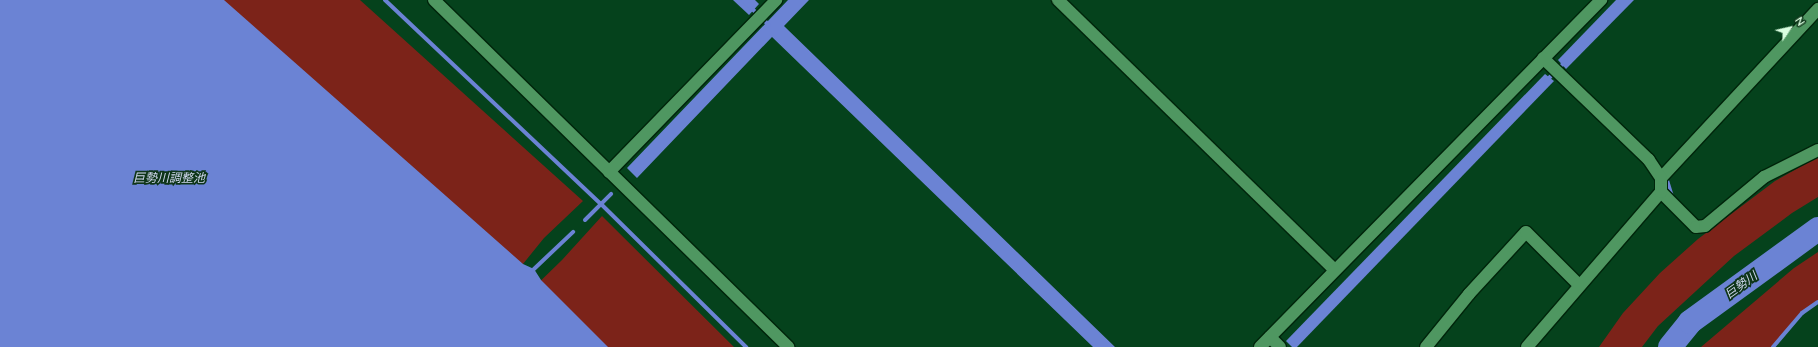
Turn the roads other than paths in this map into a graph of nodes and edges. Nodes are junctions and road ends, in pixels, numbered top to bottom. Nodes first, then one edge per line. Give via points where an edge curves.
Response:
1 (434, 0) edge
2 (776, 0) edge
3 (1058, 0) edge
4 (1600, 0) edge
5 (1818, 9) edge
6 (1544, 58) junction
7 (1818, 150) edge
8 (609, 172) junction
9 (1661, 178) junction
10 (1661, 192) junction
11 (1334, 269) junction
12 (1579, 284) junction
13 (1270, 337) junction
14 (788, 347) edge
15 (1260, 347) edge
16 (1280, 347) edge
17 (1426, 347) edge
18 (1526, 347) edge

1 - 8 street
2 - 8 street
3 - 11 street
4 - 6 street
5 - 9 street
6 - 9 street via 1649,160
6 - 11 street
7 - 10 street via 1764,177 1705,226 1696,227
8 - 14 street
9 - 10 street
10 - 12 street
11 - 13 street
12 - 17 street via 1526,232
12 - 18 street
13 - 15 street
13 - 16 street

